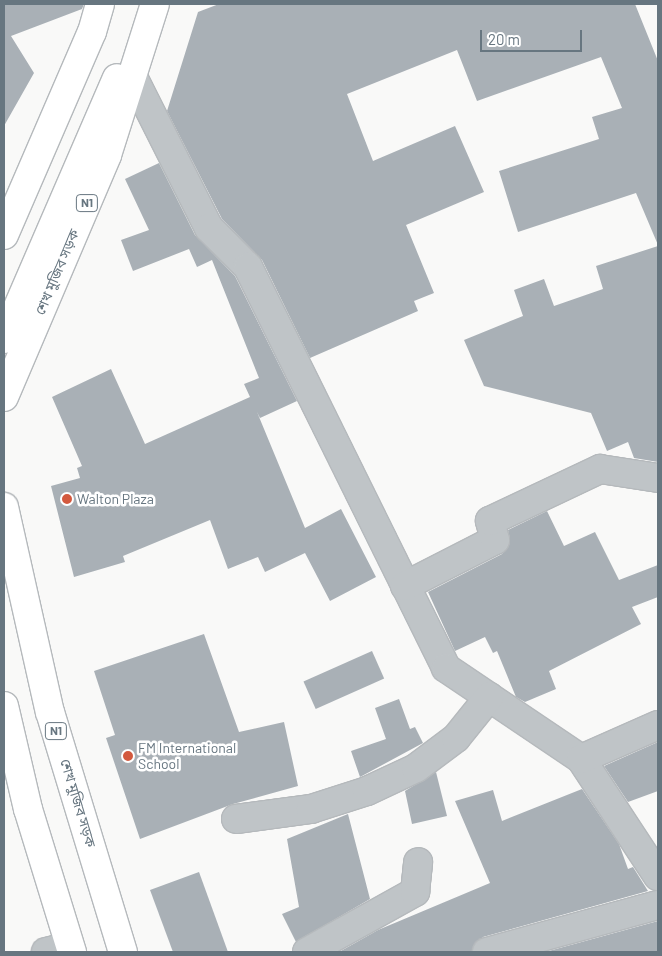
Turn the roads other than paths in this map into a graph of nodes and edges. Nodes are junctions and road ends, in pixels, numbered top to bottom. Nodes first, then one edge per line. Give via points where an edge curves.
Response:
1 (92, 4) edge
2 (100, 4) edge
3 (142, 4) edge
4 (155, 4) edge
5 (134, 79) junction
6 (4, 195) edge
7 (4, 235) edge
8 (4, 339) edge
9 (4, 397) edge
10 (658, 478) edge
11 (4, 507) edge
12 (4, 552) edge
13 (405, 586) junction
14 (489, 697) junction
15 (4, 706) edge
16 (658, 725) edge
17 (4, 744) edge
18 (581, 759) junction
19 (236, 819) dead end
20 (418, 862) dead end
21 (658, 876) edge
22 (658, 905) edge
23 (59, 951) edge
24 (105, 952) edge
25 (123, 952) edge
26 (306, 952) edge
27 (487, 952) edge

1 - 6 highway
2 - 7 highway
3 - 8 highway via 122,65
4 - 5 highway, শেখ মুজিব সড়ক / N1
5 - 9 highway, শেখ মুজিব সড়ক / N1 via 108,155
5 - 13 street via 209,228 248,267
10 - 13 street via 600,469 490,521 495,540
11 - 25 highway, শেখ মুজিব সড়ক / N1 via 50,712
12 - 24 highway
13 - 14 street via 446,668
14 - 18 street
14 - 19 street via 456,738 416,768 367,792 311,809
15 - 23 highway
16 - 18 street
17 - 23 highway
18 - 21 street
20 - 26 street via 415,892
22 - 27 street

